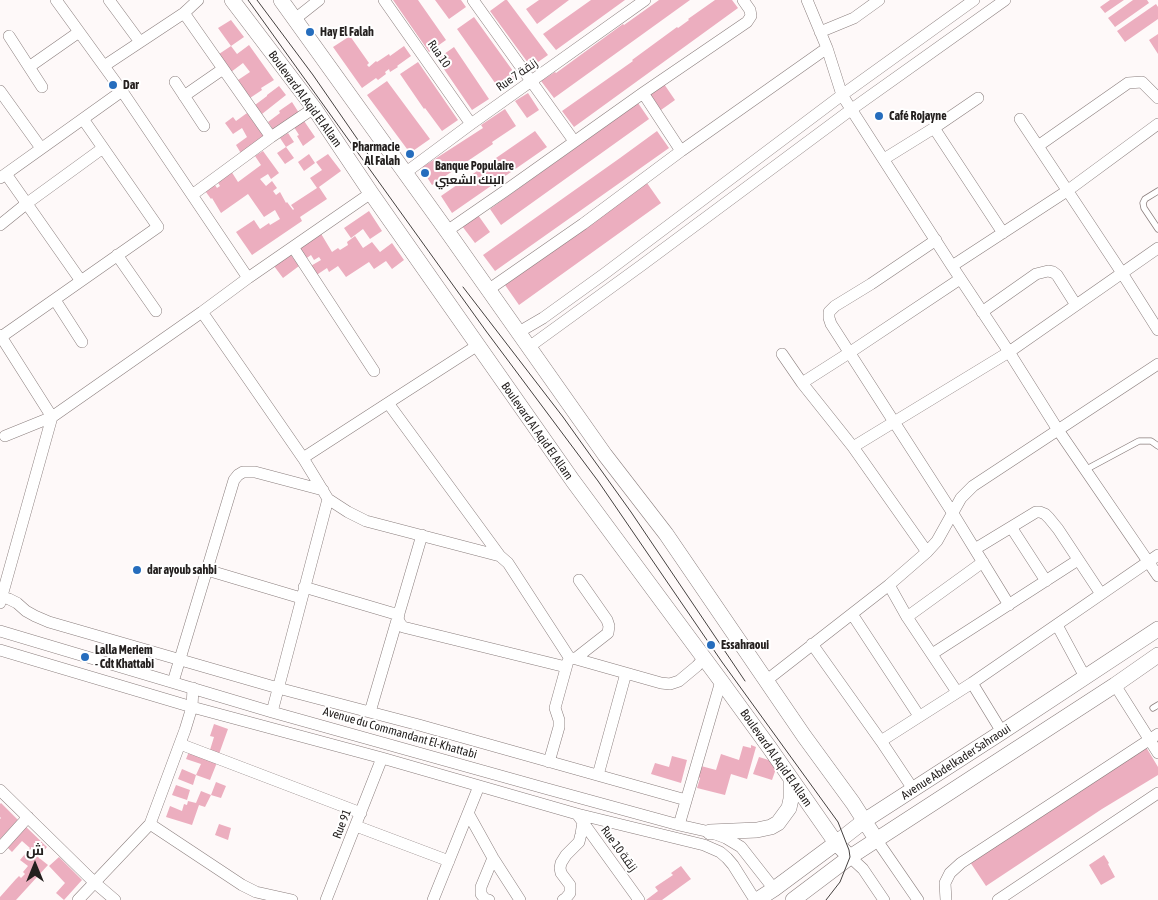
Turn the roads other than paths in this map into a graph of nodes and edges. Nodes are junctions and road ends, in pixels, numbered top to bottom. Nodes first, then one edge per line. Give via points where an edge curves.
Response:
1 (56, 0) edge
2 (109, 0) edge
3 (198, 0) edge
4 (232, 0) edge
5 (281, 0) edge
6 (319, 0) edge
7 (384, 0) edge
8 (473, 0) edge
9 (645, 0) edge
10 (743, 0) edge
11 (807, 0) edge
12 (879, 0) edge
13 (974, 0) edge
14 (1005, 0) edge
15 (184, 13) junction
16 (295, 19) junction
17 (79, 32) junction
18 (820, 32) junction
19 (9, 36) dead end
20 (140, 42) junction
21 (827, 48) junction
22 (104, 66) junction
23 (29, 68) junction
24 (223, 69) junction
25 (175, 82) dead end
26 (531, 82) junction
27 (42, 87) dead end
28 (122, 90) junction
29 (0, 91) edge
30 (643, 93) junction
31 (842, 95) junction
32 (184, 96) junction
33 (978, 98) dead end
34 (1158, 98) edge
35 (314, 108) junction
36 (852, 109) junction
37 (83, 119) junction
38 (1020, 119) dead end
39 (471, 124) junction
40 (1158, 124) edge
41 (204, 126) dead end
42 (934, 128) junction
43 (271, 138) junction
44 (574, 142) junction
45 (1038, 146) junction
46 (41, 148) junction
47 (103, 148) junction
48 (681, 152) junction
49 (884, 159) junction
50 (405, 173) junction
51 (3, 176) edge
52 (1067, 190) junction
53 (1158, 191) edge
54 (371, 193) junction
55 (192, 194) junction
56 (26, 204) junction
57 (0, 225) edge
58 (1158, 229) edge
59 (447, 231) junction
60 (1004, 233) junction
61 (936, 240) junction
62 (293, 247) junction
63 (1158, 248) edge
64 (117, 255) junction
65 (952, 266) junction
66 (1122, 273) junction
67 (248, 278) junction
68 (960, 279) junction
69 (80, 281) junction
70 (488, 290) junction
71 (55, 300) junction
72 (1076, 305) junction
73 (156, 311) dead end
74 (202, 312) junction
75 (982, 312) junction
76 (1158, 330) edge
77 (519, 332) junction
78 (1, 336) edge
79 (82, 342) dead end
80 (478, 345) junction
81 (529, 347) junction
82 (1009, 352) junction
83 (849, 353) junction
84 (782, 354) dead end
85 (1158, 364) edge
86 (374, 371) dead end
87 (802, 383) junction
88 (388, 403) junction
89 (52, 417) junction
90 (894, 422) junction
91 (1058, 430) junction
92 (5, 436) dead end
93 (1158, 446) edge
94 (854, 447) junction
95 (303, 458) junction
96 (1085, 470) junction
97 (325, 494) junction
98 (952, 512) junction
99 (1011, 528) junction
100 (422, 535) junction
101 (975, 549) junction
102 (926, 552) junction
103 (500, 556) junction
104 (1153, 559) edge
105 (1078, 560) junction
106 (983, 562) junction
107 (207, 570) junction
108 (1158, 576) edge
109 (579, 580) dead end
110 (1046, 581) junction
111 (889, 584) junction
112 (303, 593) junction
113 (1101, 594) junction
114 (1, 600) edge
115 (1009, 604) junction
116 (399, 614) junction
117 (852, 614) junction
118 (907, 617) junction
119 (1057, 625) junction
120 (1158, 629) edge
121 (0, 631) edge
122 (812, 644) junction
123 (0, 650) edge
124 (932, 654) junction
125 (1158, 655) edge
126 (180, 658) junction
127 (704, 658) junction
128 (570, 661) junction
129 (626, 673) junction
130 (1085, 677) junction
131 (767, 680) junction
132 (721, 681) junction
133 (173, 682) junction
134 (972, 683) junction
135 (1115, 685) junction
136 (193, 688) junction
137 (278, 688) junction
138 (957, 692) junction
139 (192, 707) junction
140 (272, 712) junction
141 (370, 712) junction
142 (919, 716) junction
143 (1002, 732) junction
144 (1154, 737) edge
145 (881, 741) junction
146 (180, 744) junction
147 (1158, 753) edge
148 (382, 758) junction
149 (549, 762) junction
150 (598, 775) junction
151 (791, 779) junction
152 (479, 786) junction
153 (912, 789) junction
154 (0, 790) edge
155 (1158, 794) edge
156 (686, 800) junction
157 (468, 813) junction
158 (360, 814) junction
159 (28, 818) junction
160 (580, 818) junction
161 (864, 821) junction
162 (150, 824) junction
163 (680, 825) junction
164 (356, 826) junction
165 (710, 832) junction
166 (876, 839) junction
167 (836, 844) junction
168 (0, 848) edge
169 (850, 856) junction
170 (494, 858) junction
171 (449, 861) junction
172 (94, 882) junction
173 (774, 889) junction
174 (78, 900) edge
175 (115, 900) edge
176 (292, 900) edge
177 (326, 900) edge
178 (433, 900) edge
179 (489, 900) edge
180 (520, 900) edge
181 (563, 900) edge
182 (639, 900) edge
183 (756, 900) edge
184 (793, 900) edge
185 (884, 900) edge
186 (918, 900) edge
187 (946, 900) edge
188 (998, 900) edge

1 - 17 street
2 - 20 street
3 - 15 street
4 - 35 main road, Boulevard Al Aqid El Allam
5 - 16 main road
6 - 16 street
7 - 39 street, Rua 10
8 - 26 street
9 - 26 street, Rue 7 زنقة
10 - 30 street via 750,10 747,22
11 - 18 street
12 - 18 street via 854,18
13 - 31 street
14 - 36 street
15 - 20 street
15 - 24 street
16 - 50 main road
17 - 22 street
17 - 23 street
18 - 21 street
19 - 23 street
20 - 22 street
21 - 31 street
21 - 48 street
22 - 28 street
23 - 27 street
24 - 32 street
24 - 43 street
25 - 32 street
26 - 39 street, Rue 7 زنقة
26 - 44 street
28 - 37 street
28 - 55 street
29 - 46 street
30 - 44 street
30 - 48 street
31 - 36 street
31 - 77 street via 604,274
32 - 41 street
33 - 42 street
34 - 45 street via 1142,82 1128,84
35 - 43 street
35 - 54 main road, Boulevard Al Aqid El Allam
36 - 49 street
36 - 81 street
37 - 46 street
37 - 47 street
38 - 45 street
39 - 50 street, Rue 7 زنقة
40 - 52 street
42 - 49 street
42 - 60 street
43 - 55 street
44 - 59 street
45 - 52 street
46 - 51 street
47 - 56 street
47 - 64 street via 158,226
48 - 70 street
49 - 61 street
50 - 59 main road
51 - 56 street
52 - 60 street
52 - 66 street
53 - 58 lane via 1143,203
54 - 62 street
54 - 80 main road, Boulevard Al Aqid El Allam
55 - 67 street
56 - 57 street
56 - 69 street
59 - 70 main road
60 - 65 street
61 - 65 street
61 - 83 street via 829,312 828,318
62 - 67 street
62 - 86 street
63 - 66 street
64 - 69 street
64 - 73 street
65 - 68 street
66 - 72 street
66 - 76 street
67 - 74 street
68 - 75 street
68 - 83 street
69 - 71 street
70 - 77 main road
71 - 78 street
71 - 79 street
72 - 75 street via 1056,275 1048,271 1036,274
72 - 82 street
74 - 89 street
74 - 95 street
75 - 82 street
77 - 81 main road
78 - 89 street
80 - 88 street
80 - 127 main road, Boulevard Al Aqid El Allam via 573,481
81 - 131 main road via 605,455 666,534
82 - 90 street
82 - 91 street
83 - 87 street
83 - 90 street
84 - 87 street
85 - 91 street
87 - 94 street
88 - 95 street
88 - 103 street
89 - 92 street
89 - 114 street
90 - 94 street
90 - 98 street
91 - 96 street
91 - 98 street via 973,486
93 - 96 lane via 1151,441 1139,441
94 - 102 street
95 - 97 street
96 - 104 street
97 - 100 street via 366,521
97 - 107 street via 255,472 238,475
97 - 112 street
98 - 101 street
98 - 102 street via 937,542
99 - 101 street
99 - 105 street via 1036,512 1045,514
99 - 110 street
100 - 103 street
100 - 116 street
101 - 106 street
102 - 111 street
103 - 128 street via 508,563
104 - 108 street
104 - 113 street
105 - 110 street
105 - 113 street
106 - 115 street
106 - 118 street
107 - 112 street
107 - 126 street
109 - 128 street via 609,626 608,633
110 - 115 street
111 - 117 street
111 - 118 street
112 - 116 street
112 - 137 street
113 - 119 street
114 - 126 street via 17,603 49,622
115 - 124 street
116 - 128 street via 403,627
116 - 141 street
117 - 122 street
117 - 142 street
118 - 124 street
119 - 130 street
119 - 134 street
120 - 130 main road, Avenue Abdelkader Sahraoui
121 - 133 street, Avenue du Commandant El-Khattabi
122 - 131 street
122 - 145 street
123 - 139 street
124 - 138 street
125 - 135 main road, Avenue Abdelkader Sahraoui
126 - 133 street
126 - 137 street
127 - 129 street via 679,681 670,684
127 - 132 main road, Boulevard Al Aqid El Allam
128 - 129 street
128 - 149 street via 555,708 559,727
129 - 150 street
130 - 143 main road, Avenue Abdelkader Sahraoui
131 - 161 main road
132 - 151 main road, Boulevard Al Aqid El Allam
132 - 156 street
133 - 136 street, Avenue du Commandant El-Khattabi
134 - 138 street
134 - 143 street
135 - 144 street
135 - 166 main road, Avenue Abdelkader Sahraoui
136 - 139 street
136 - 140 street, Avenue du Commandant El-Khattabi
137 - 140 street
137 - 141 street
138 - 142 street
139 - 146 street
139 - 148 street
140 - 163 street, Avenue du Commandant El-Khattabi
141 - 149 street
142 - 145 street
143 - 153 main road, Avenue Abdelkader Sahraoui
144 - 147 street
144 - 187 street via 961,863 945,883
145 - 153 street
146 - 158 street
146 - 162 street
148 - 152 street
148 - 158 street, Rue 91
149 - 150 street
150 - 156 street
151 - 165 main road via 789,808 778,823 757,830
151 - 167 main road, Boulevard Al Aqid El Allam
152 - 157 street
152 - 160 street
153 - 161 main road, Avenue Abdelkader Sahraoui
154 - 159 street
155 - 188 street
156 - 163 street
157 - 170 street
157 - 171 street
158 - 164 street, Rue 91
159 - 168 street
159 - 172 street
160 - 181 street via 582,834 579,842 561,863 561,873 570,885 570,893
160 - 182 street, Rue 10 زنقة
160 - 183 street via 704,845 720,852 733,865
161 - 166 main road
161 - 167 main road, Avenue Abdelkader Sahraoui
162 - 172 street
162 - 176 street via 242,885 256,892
163 - 165 street, Avenue du Commandant El-Khattabi
164 - 171 street
164 - 177 street, Rue 91
165 - 173 street, Avenue du Commandant El-Khattabi via 741,847
166 - 169 main road, Avenue Abdelkader Sahraoui
166 - 186 street
167 - 169 main road, Boulevard Al Aqid El Allam
167 - 173 main road, Avenue Abdelkader Sahraoui
169 - 184 main road, Avenue Abdelkader Sahraoui
169 - 185 street
170 - 179 street via 481,887 481,894
170 - 180 street
171 - 178 street
172 - 174 street
172 - 175 street
173 - 183 main road, Avenue Abdelkader Sahraoui

